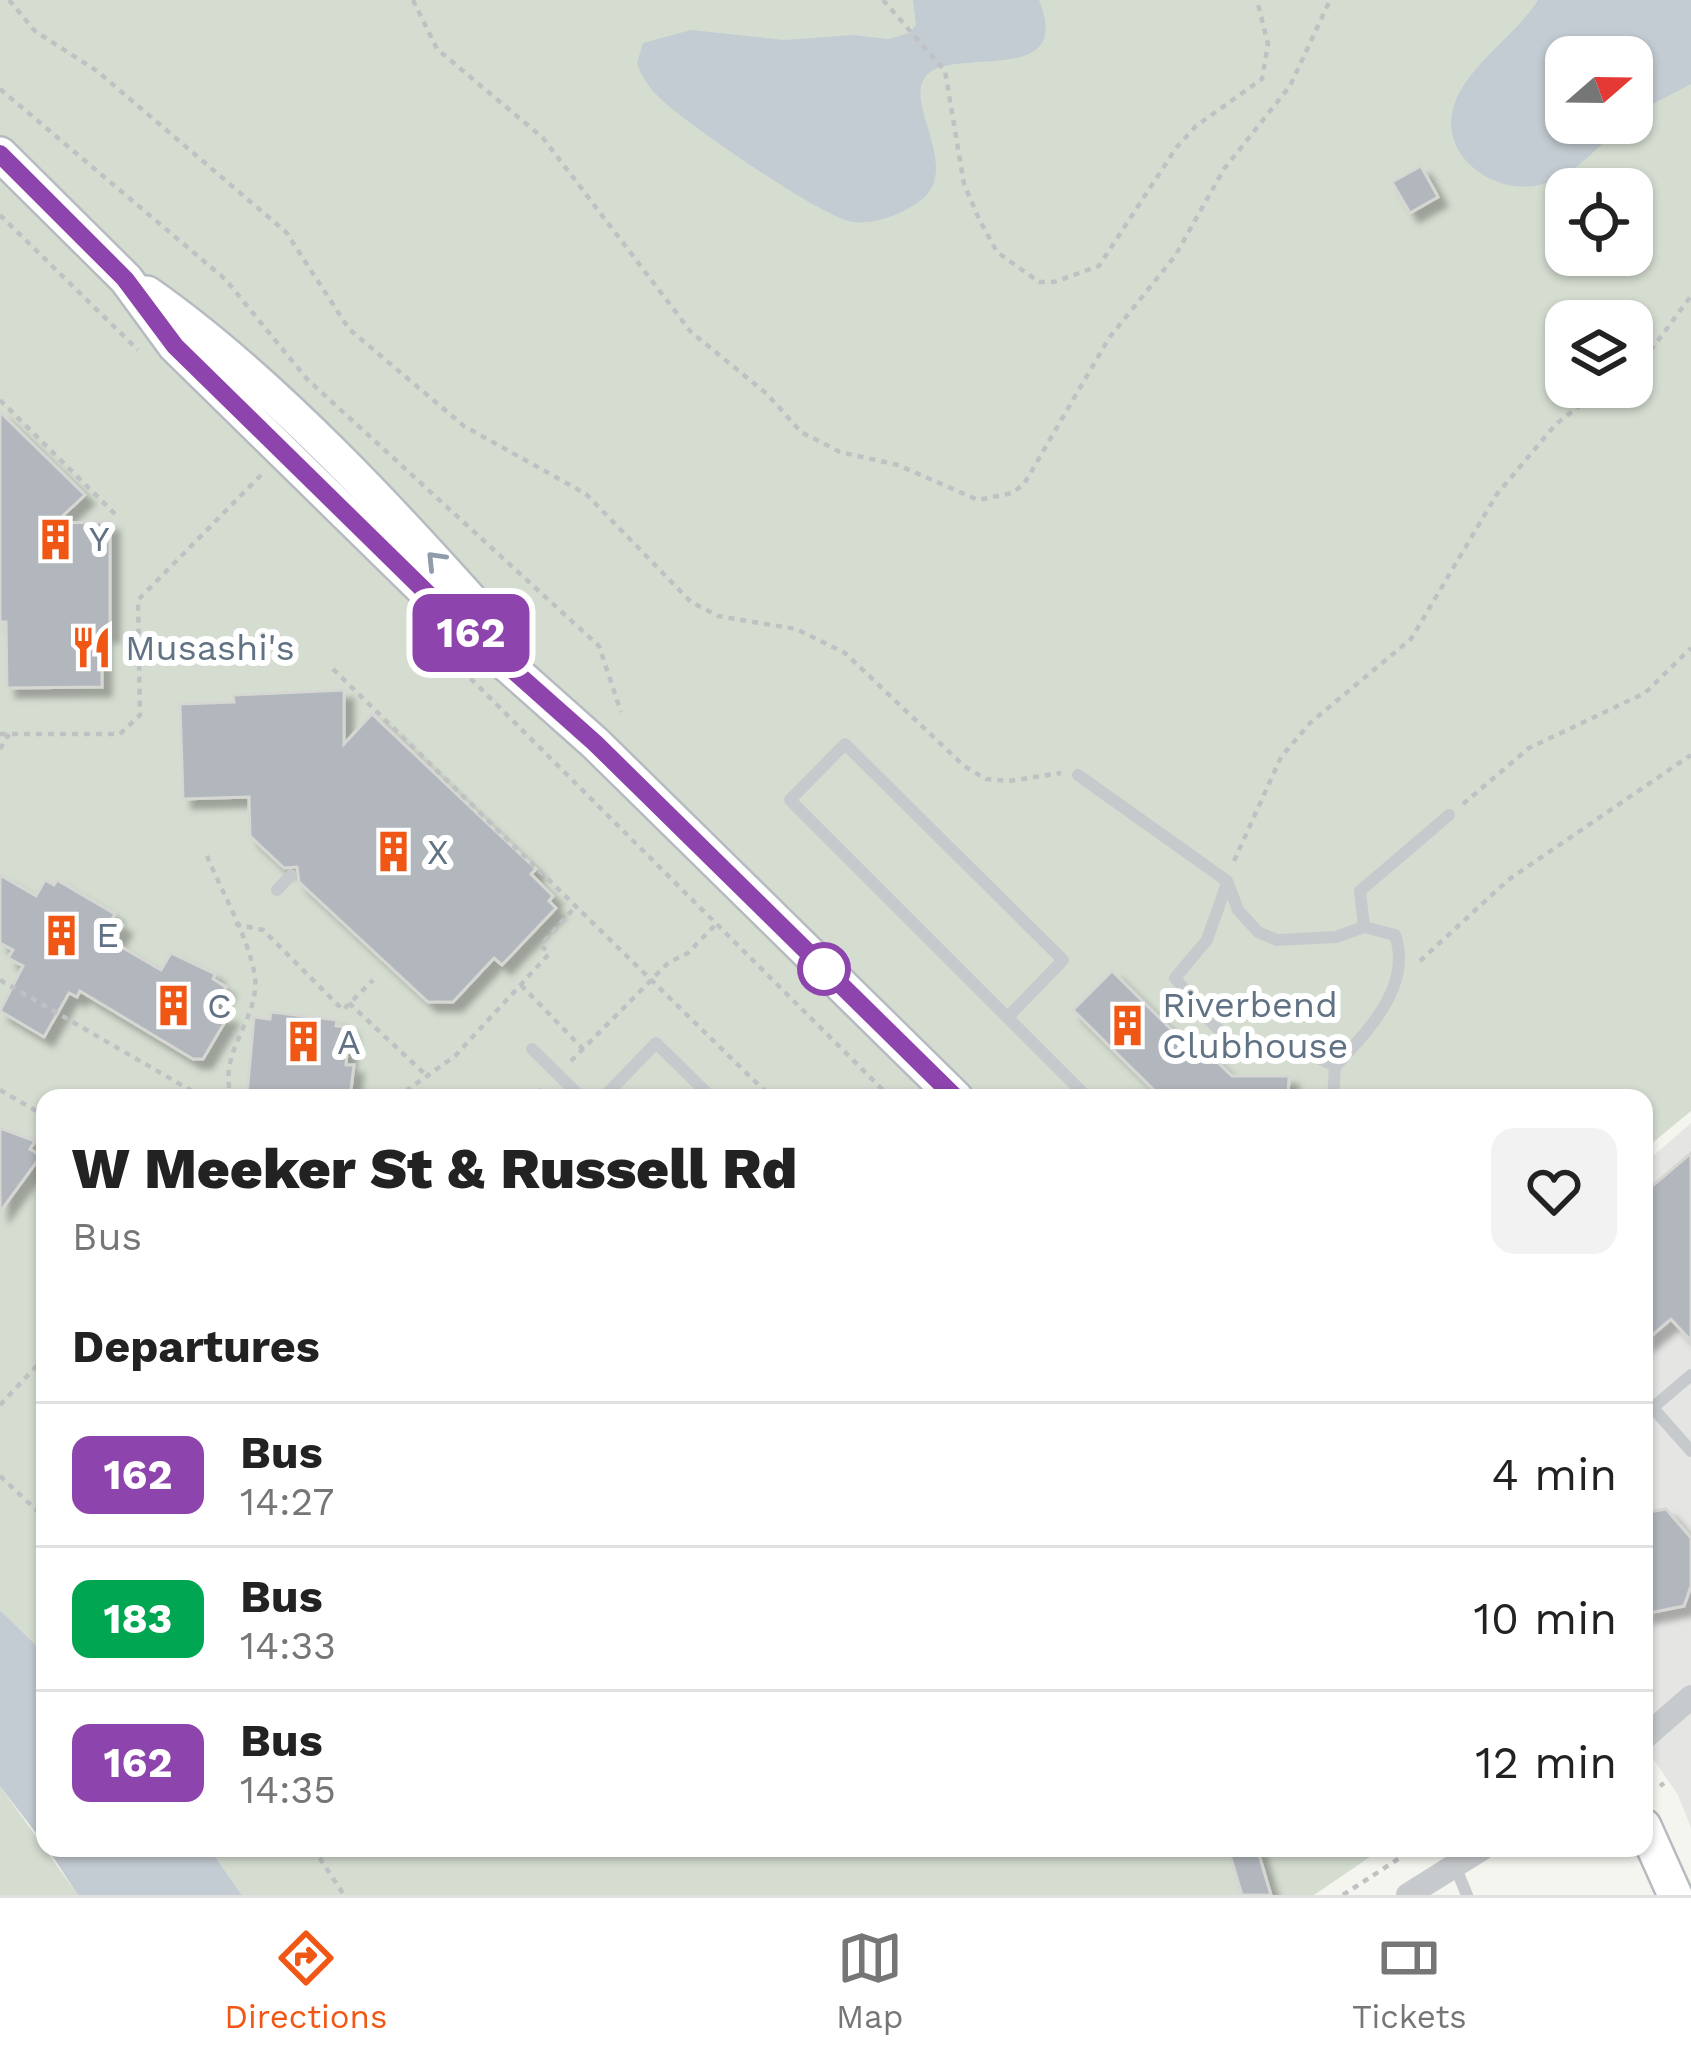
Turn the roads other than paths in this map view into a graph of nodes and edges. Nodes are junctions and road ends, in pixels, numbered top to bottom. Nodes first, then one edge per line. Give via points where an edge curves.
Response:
1 (0, 154) edge
2 (125, 279) junction
3 (595, 743) junction
4 (1078, 775) road end
5 (1449, 815) road end
6 (291, 875) dead end
7 (1227, 881) junction
8 (278, 890) dead end
9 (1364, 927) junction
10 (1008, 1017) junction
11 (532, 1048) dead end
12 (1335, 1066) junction
13 (573, 1089) edge
14 (612, 1089) edge
15 (703, 1089) edge
16 (947, 1089) edge
17 (1079, 1089) edge
18 (1334, 1089) edge
19 (1691, 1376) edge
20 (1653, 1408) edge
21 (1653, 1417) edge
22 (1691, 1451) edge
23 (1691, 1696) edge
24 (1653, 1730) edge
25 (1653, 1845) edge
26 (1469, 1857) edge
27 (1455, 1866) junction
28 (1408, 1895) edge
29 (1467, 1895) edge
30 (1676, 1895) edge

1 - 2 main road
2 - 3 main road via 175,346 433,599
3 -> 2 main road via 438,562 194,327
3 - 16 main road
4 - 7 lane
5 - 9 lane via 1360,891
6 - 8 lane
7 - 9 lane via 1238,910 1277,940
7 - 12 lane via 1208,940 1174,977 1230,1040
9 - 12 lane via 1395,935 1398,973 1374,1024
10 - 10 lane via 790,800 845,744 1063,960
10 - 17 lane
11 - 13 lane
12 - 18 lane
14 - 15 lane via 656,1043
19 - 20 lane
21 - 22 lane
23 - 24 street
25 - 30 main road
26 - 27 street
27 - 28 street
27 - 29 lane

